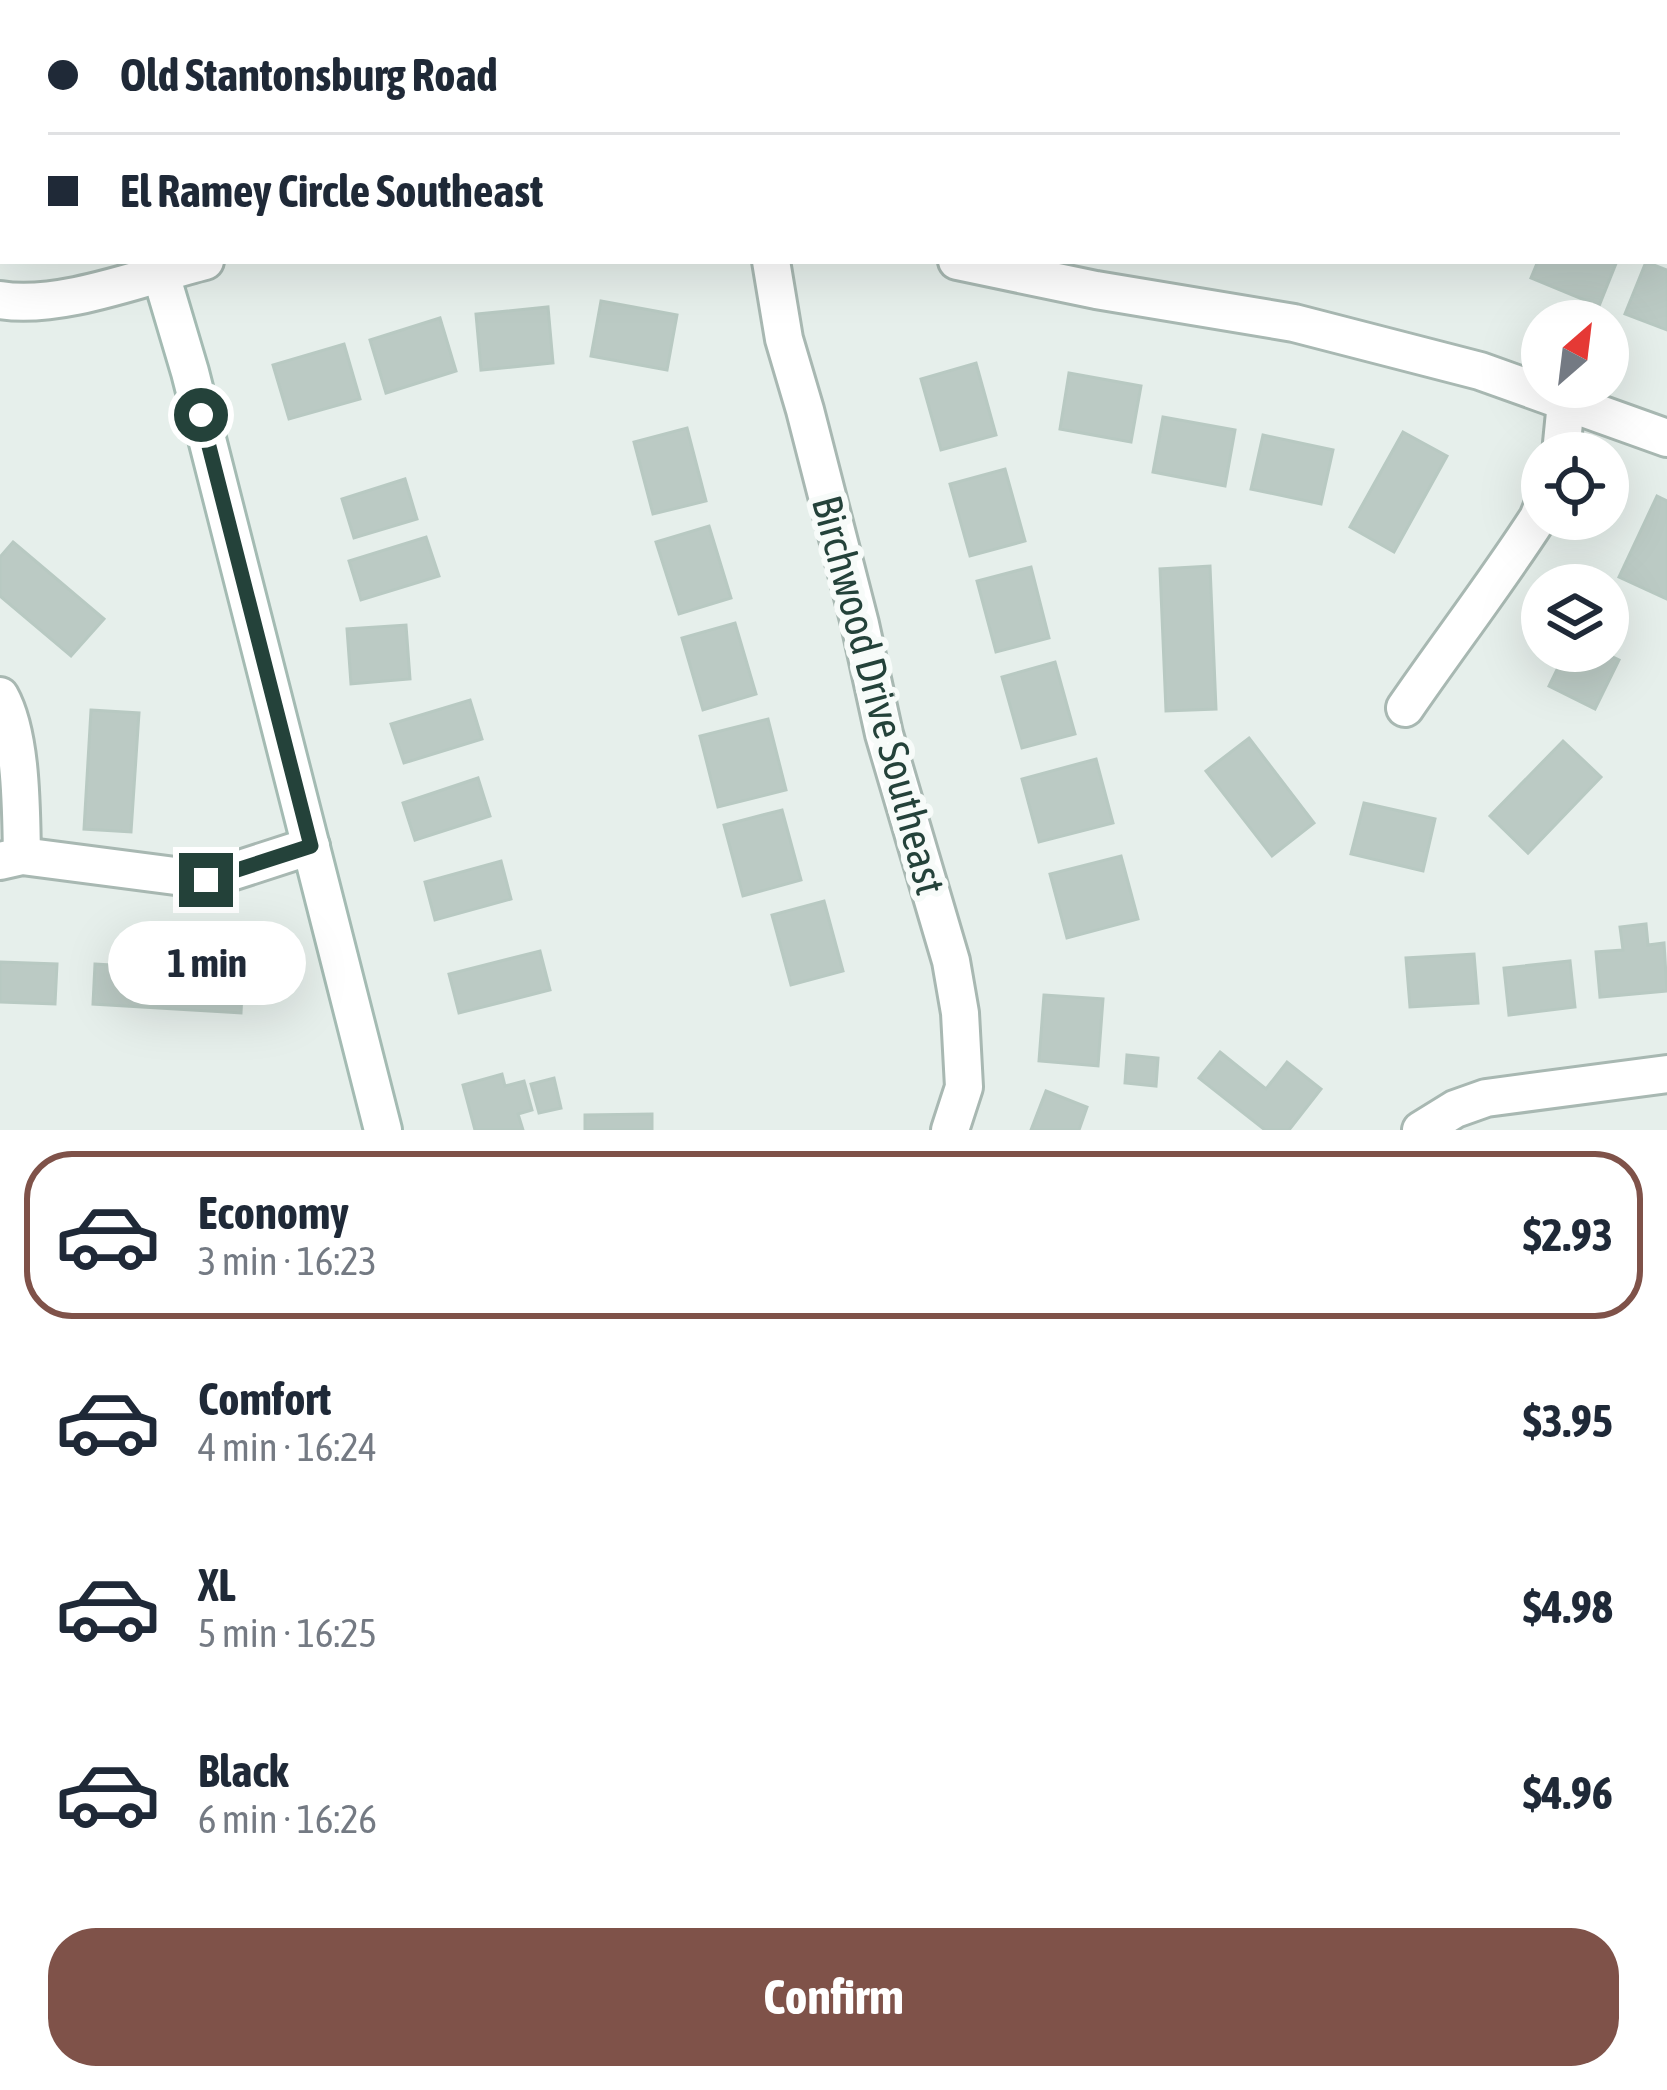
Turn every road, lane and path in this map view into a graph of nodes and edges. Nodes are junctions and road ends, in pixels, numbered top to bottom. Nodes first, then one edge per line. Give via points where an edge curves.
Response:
1 (772, 264) edge
2 (971, 264) edge
3 (158, 267) edge
4 (0, 300) edge
5 (1521, 386) edge
6 (1583, 408) edge
7 (1667, 438) edge
8 (1524, 540) edge
9 (0, 696) edge
10 (1406, 708) dead end
11 (311, 846) junction
12 (11, 858) edge
13 (1667, 1074) edge
14 (383, 1130) edge
15 (950, 1130) edge
16 (1420, 1130) edge

1 - 15 street, Birchwood Drive Southeast via 884,734 951,962 964,1087
2 - 5 street via 1294,322
3 - 4 street via 52,302
3 - 11 street
6 - 7 street
8 - 10 street
9 - 12 street via 20,794
11 - 12 street via 206,880
11 - 14 street
13 - 16 street via 1486,1098

